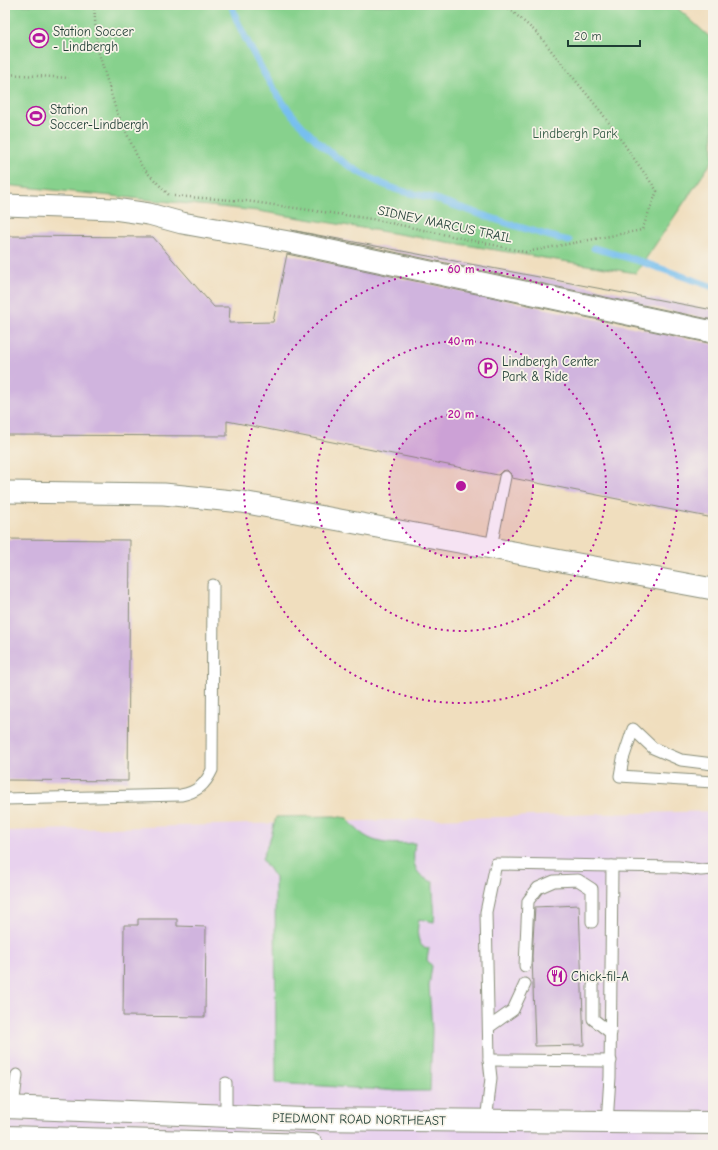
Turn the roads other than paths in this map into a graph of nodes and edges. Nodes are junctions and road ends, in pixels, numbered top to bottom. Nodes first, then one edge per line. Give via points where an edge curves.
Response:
1 (5, 205) edge
2 (713, 332) edge
3 (505, 477) dead end
4 (5, 492) edge
5 (491, 547) junction
6 (213, 585) dead end
7 (713, 589) edge
8 (713, 764) edge
9 (713, 782) edge
10 (5, 799) edge
11 (612, 866) junction
12 (713, 869) edge
13 (592, 922) dead end
14 (525, 966) dead end
15 (525, 984) dead end
16 (593, 986) dead end
17 (489, 1027) junction
18 (611, 1033) junction
19 (489, 1060) junction
20 (611, 1061) junction
21 (17, 1075) dead end
22 (226, 1083) dead end
23 (9, 1107) edge
24 (226, 1115) junction
25 (486, 1122) junction
26 (607, 1123) junction
27 (713, 1123) edge
28 (5, 1137) edge
29 (231, 1144) edge
30 (312, 1145) edge

1 - 2 street via 114,209 149,214 182,223 289,242
3 - 5 lane
4 - 5 street via 204,497 285,509
5 - 7 street
6 - 10 lane via 212,770 207,780 192,793 181,795
8 - 9 lane via 681,760 653,748 633,729 620,776
11 - 12 lane
11 - 17 lane via 496,864 486,912
11 - 18 lane
13 - 14 lane via 592,889 578,880 554,881 538,888 528,901
15 - 17 lane via 513,1010
16 - 18 lane via 593,1019
17 - 19 lane
18 - 20 lane
19 - 20 lane
19 - 25 lane
20 - 26 lane
21 - 23 lane
22 - 24 lane
23 - 24 main road, PIEDMONT ROAD NORTHEAST
24 - 25 main road, PIEDMONT ROAD NORTHEAST
25 - 26 main road, PIEDMONT ROAD NORTHEAST
26 - 27 main road, PIEDMONT ROAD NORTHEAST
28 - 29 main road, PIEDMONT ROAD NORTHEAST
29 - 30 main road, PIEDMONT ROAD NORTHEAST

